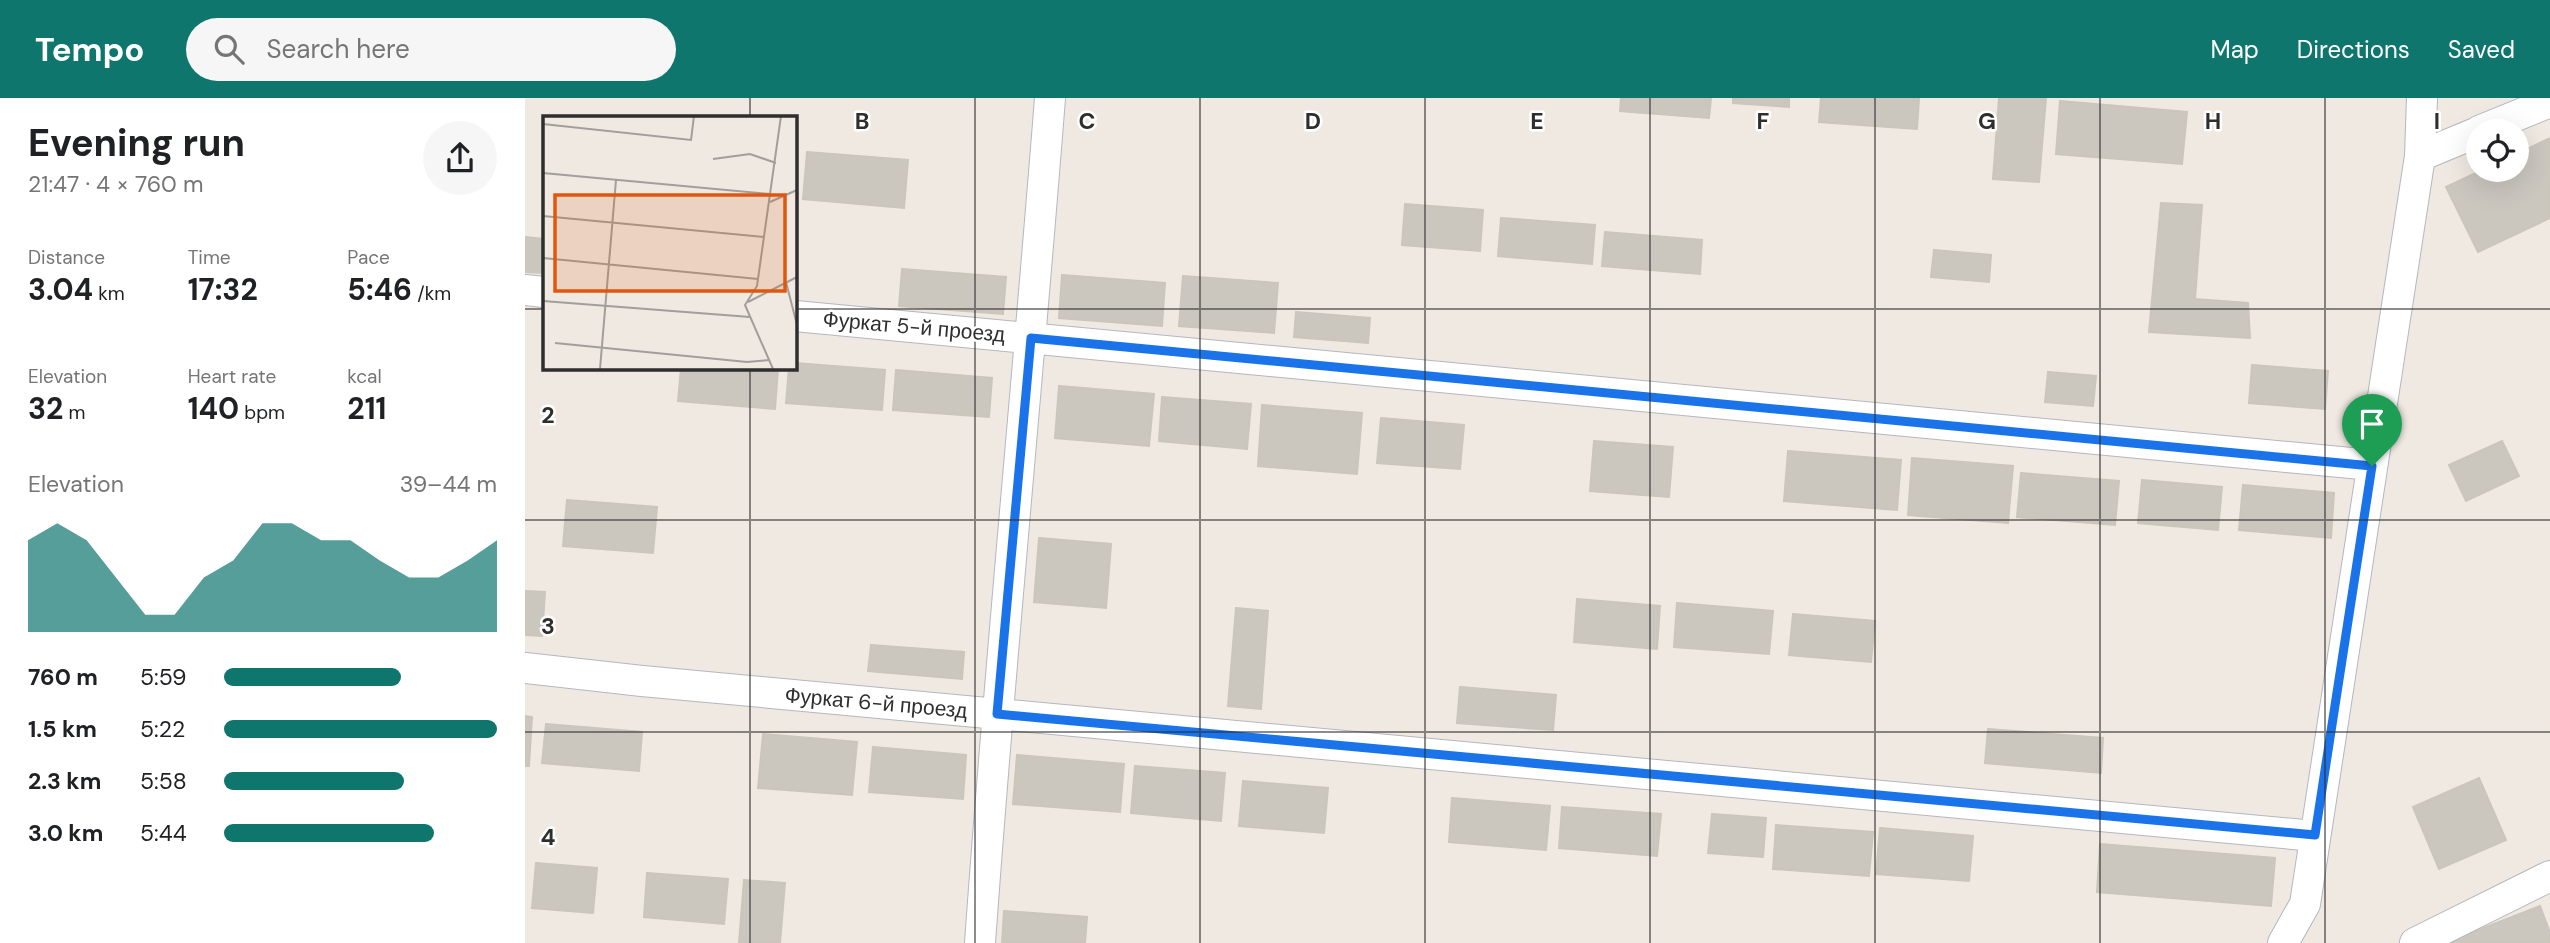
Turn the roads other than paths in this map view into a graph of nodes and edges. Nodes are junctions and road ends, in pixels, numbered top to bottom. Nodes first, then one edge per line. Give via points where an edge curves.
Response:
1 (1050, 98) edge
2 (2422, 98) edge
3 (2550, 102) edge
4 (2508, 119) edge
5 (2466, 136) edge
6 (2420, 156) junction
7 (525, 290) edge
8 (543, 292) edge
9 (796, 316) edge
10 (1031, 338) junction
11 (2372, 466) junction
12 (525, 668) edge
13 (997, 714) junction
14 (2315, 835) junction
15 (2550, 876) edge
16 (980, 943) edge
17 (2283, 943) edge
18 (2415, 943) edge

1 - 10 street
2 - 6 street
3 - 4 street
5 - 6 street
6 - 11 street
7 - 8 street
9 - 10 street, Фуркат 5-й проезд
10 - 11 street, Фуркат 5-й проезд
10 - 13 street
11 - 14 street
12 - 13 street, Фуркат 6-й проезд
13 - 14 street, Фуркат 6-й проезд
13 - 16 street
14 - 17 street via 2305,904
15 - 18 street

